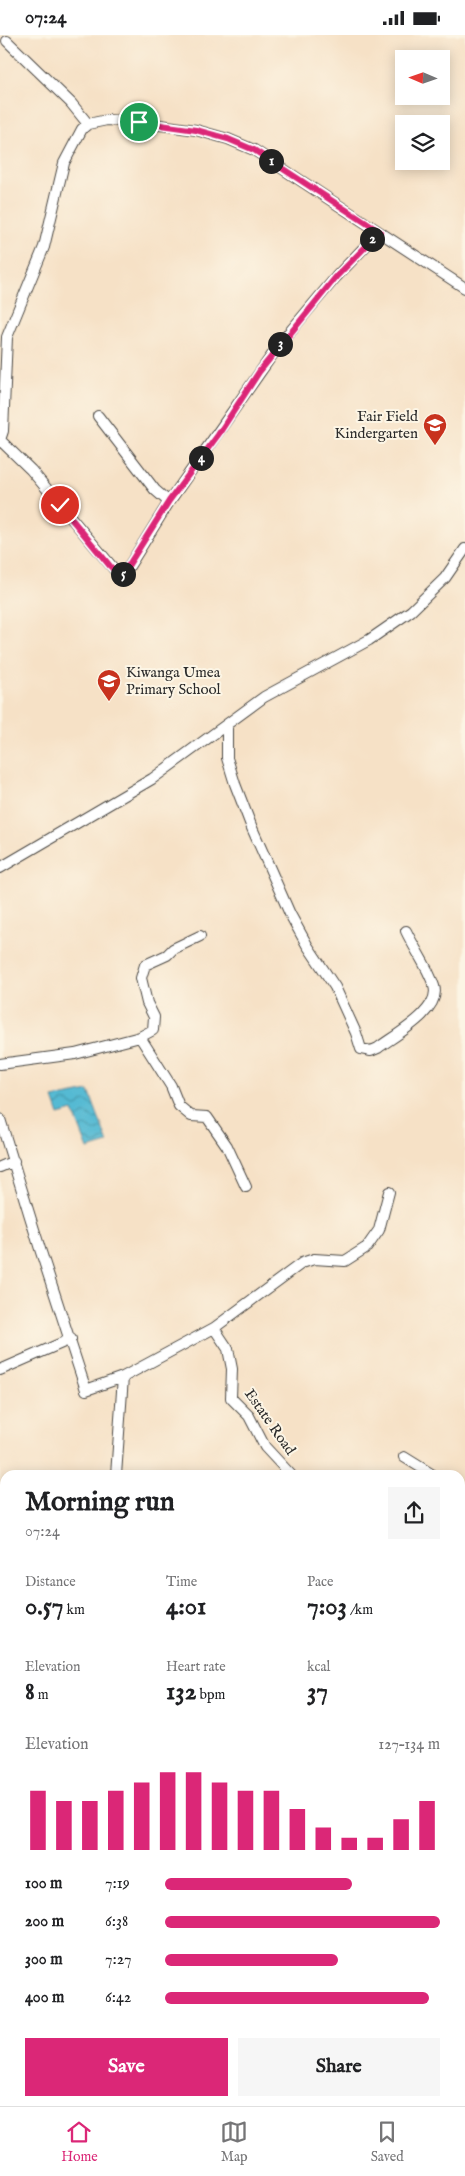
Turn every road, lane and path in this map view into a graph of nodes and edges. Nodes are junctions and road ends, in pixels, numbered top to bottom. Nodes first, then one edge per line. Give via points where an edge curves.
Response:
1 (7, 41) dead end
2 (88, 124) junction
3 (380, 232) junction
4 (465, 288) edge
5 (98, 416) dead end
6 (0, 440) edge
7 (169, 501) junction
8 (464, 553) edge
9 (227, 724) junction
10 (0, 868) edge
11 (406, 931) dead end
12 (200, 936) dead end
13 (140, 1037) junction
14 (0, 1064) edge
15 (0, 1119) edge
16 (14, 1161) junction
17 (0, 1167) edge
18 (246, 1187) dead end
19 (388, 1192) dead end
20 (214, 1328) junction
21 (71, 1339) junction
22 (0, 1370) edge
23 (123, 1377) junction
24 (404, 1457) dead end
25 (116, 1470) edge
26 (286, 1470) edge
27 (425, 1470) edge

1 - 2 street via 71,103
2 - 3 street via 107,120 139,122 196,130 228,139 254,150
2 - 6 street via 64,163 44,247 7,337
3 - 4 street
3 - 7 street via 336,277 282,341
5 - 7 street via 154,490
6 - 7 street via 31,470 119,575 128,568
8 - 9 street via 411,611 369,640 264,697
9 - 10 street via 152,779
9 - 11 street via 227,758 252,827 290,914 335,987 363,1051 378,1048 426,1012 434,1000 435,988
12 - 13 street via 145,965 141,979 154,1017 153,1030
13 - 14 street via 75,1054
13 - 18 street via 171,1086 179,1106 191,1116 208,1117
15 - 16 street
16 - 17 street
16 - 21 street
19 - 20 street via 379,1230 367,1247 345,1261 314,1259 302,1263
20 - 23 street
20 - 26 street, Estate Road via 228,1349 232,1369 231,1398 249,1416 265,1447
21 - 22 street
21 - 23 street via 86,1390
23 - 25 street
24 - 27 street

